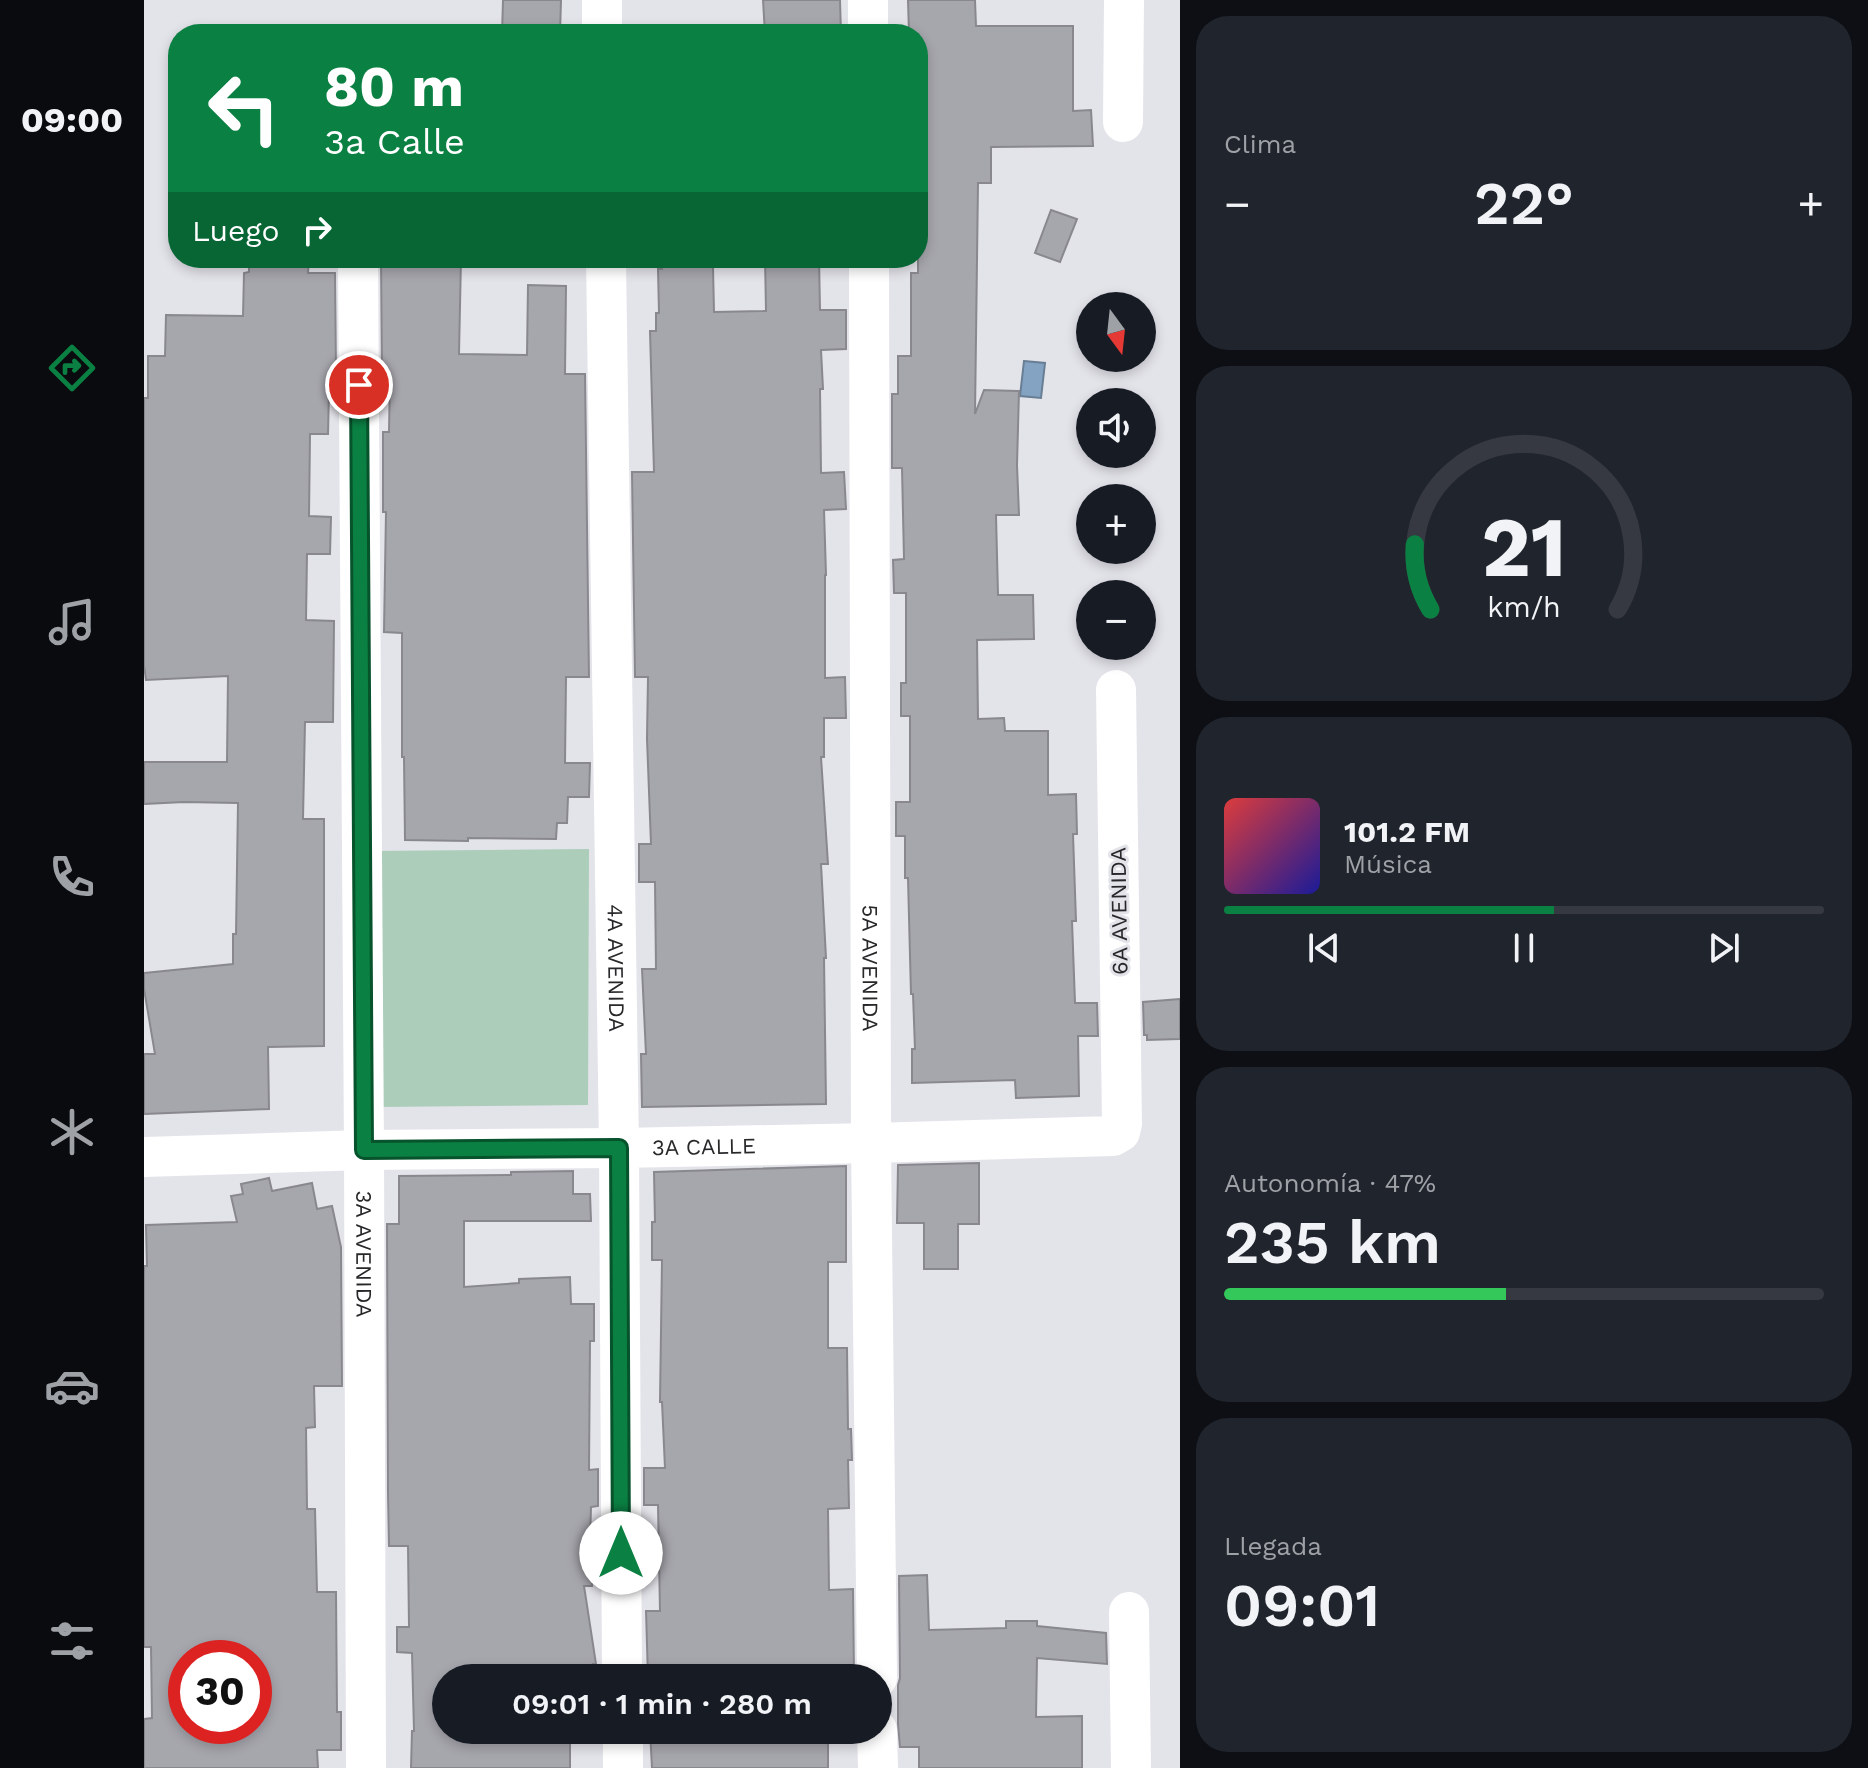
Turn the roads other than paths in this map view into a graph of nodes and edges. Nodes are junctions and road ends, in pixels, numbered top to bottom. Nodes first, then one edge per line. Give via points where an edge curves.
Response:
1 (602, 0) edge
2 (868, 0) edge
3 (1124, 0) edge
4 (602, 24) edge
5 (868, 24) edge
6 (1123, 122) dead end
7 (358, 268) edge
8 (606, 268) edge
9 (869, 268) edge
10 (1116, 690) dead end
11 (1120, 1132) joint
12 (871, 1143) junction
13 (619, 1148) junction
14 (364, 1150) junction
15 (144, 1157) edge
16 (1129, 1612) dead end
17 (622, 1664) edge
18 (877, 1664) edge
19 (623, 1744) edge
20 (877, 1744) edge
21 (366, 1768) edge
22 (623, 1768) edge
23 (878, 1768) edge
24 (1131, 1768) edge

1 - 4 street
2 - 5 street
3 - 6 street
7 - 14 street, 3A AVENIDA
8 - 13 street, 4A AVENIDA
9 - 12 street, 5A AVENIDA
10 - 11 street, 6A AVENIDA
11 - 12 street, 3A CALLE
12 - 13 street, 3A CALLE
12 - 18 street, 5A AVENIDA
13 - 14 street, 3A CALLE
13 - 17 street, 4A AVENIDA
14 - 15 street, 3A CALLE
14 - 21 street, 3A AVENIDA
16 - 24 street
19 - 22 street
20 - 23 street

